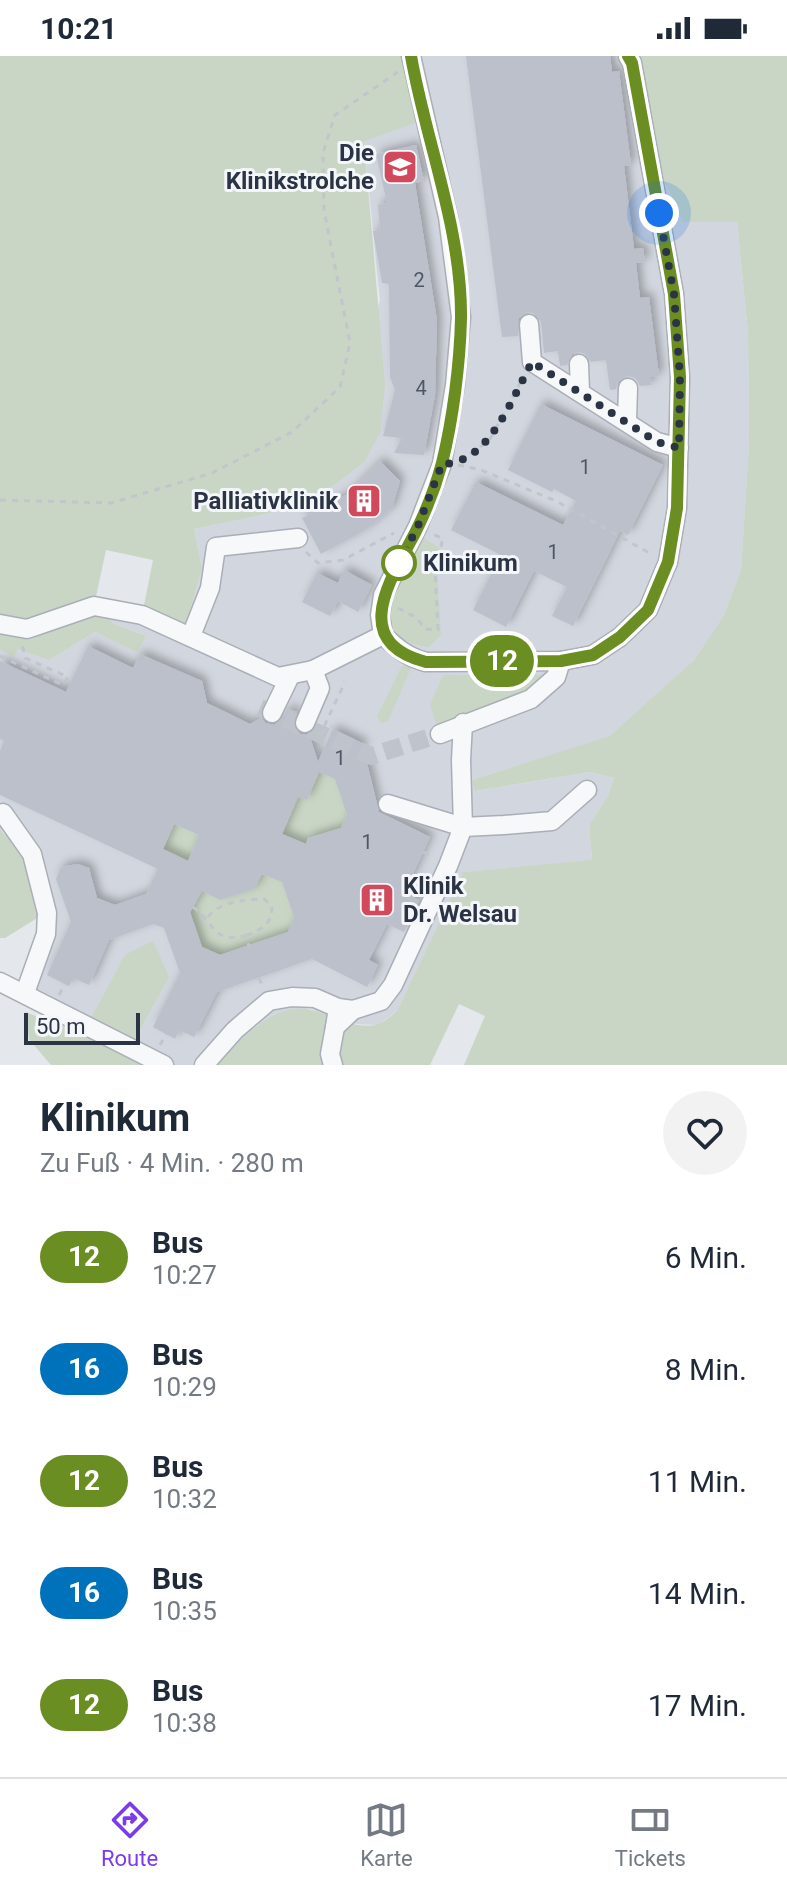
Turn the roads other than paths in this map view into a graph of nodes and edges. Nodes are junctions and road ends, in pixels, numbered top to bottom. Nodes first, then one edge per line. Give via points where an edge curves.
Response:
1 (628, 56) edge
2 (412, 61) edge
3 (529, 324) dead end
4 (579, 364) dead end
5 (628, 388) dead end
6 (580, 392) junction
7 (627, 421) junction
8 (679, 448) junction
9 (298, 538) dead end
10 (0, 624) edge
11 (383, 635) junction
12 (191, 636) junction
13 (561, 661) junction
14 (313, 670) junction
15 (290, 676) junction
16 (272, 713) dead end
17 (463, 723) junction
18 (312, 731) road end
19 (440, 734) tunnel mouth
20 (587, 790) dead end
21 (388, 804) dead end
22 (3, 813) dead end
23 (463, 827) junction
24 (0, 982) edge
25 (25, 993) junction
26 (342, 1015) junction
27 (164, 1065) edge
28 (204, 1065) edge
29 (333, 1065) edge

1 - 8 street via 674,294
2 - 11 street via 448,217 461,317 442,464 383,595
3 - 6 street via 532,362
4 - 6 street
5 - 7 street
6 - 7 street
7 - 8 street via 657,442
8 - 13 street via 668,562 648,610 593,655
9 - 12 street via 216,547 210,588
10 - 12 street via 27,629 94,606 142,615
11 - 13 street via 399,651 426,662
11 - 14 street
12 - 15 street via 278,677
13 - 17 street via 556,677 531,699
14 - 15 street
14 - 18 street via 320,688
15 - 16 street
17 - 19 street
17 - 23 street
20 - 23 street via 552,821
21 - 23 street
22 - 25 street via 32,854 47,913 46,934
23 - 26 street via 393,985 381,1001
24 - 25 street
25 - 27 street
26 - 28 street via 315,998 269,1001
26 - 29 street via 330,1054

